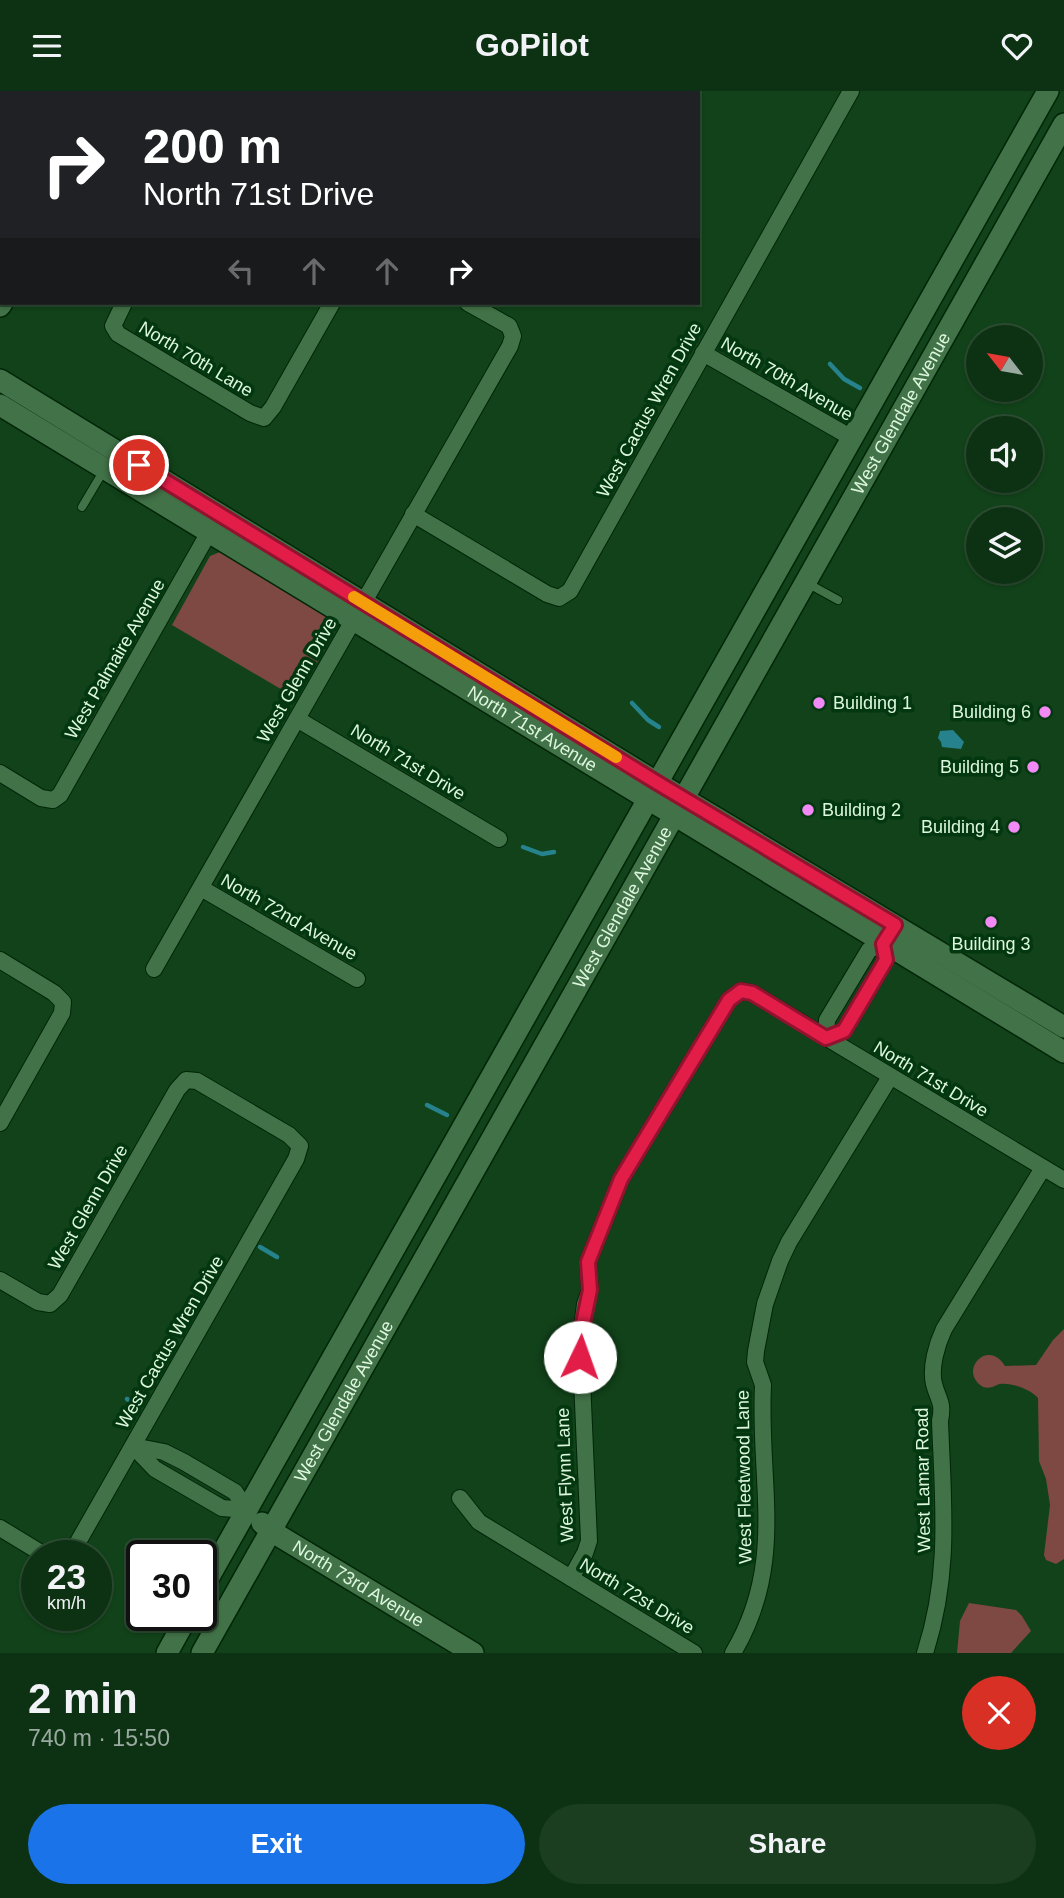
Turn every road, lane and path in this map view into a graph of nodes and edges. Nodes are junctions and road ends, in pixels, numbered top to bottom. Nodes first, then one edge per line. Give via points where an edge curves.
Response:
1 (851, 91) edge
2 (1048, 91) edge
3 (1064, 124) edge
4 (969, 231) junction
5 (995, 247) junction
6 (123, 305) edge
7 (331, 305) edge
8 (472, 305) edge
9 (703, 353) junction
10 (0, 380) edge
11 (0, 405) edge
12 (852, 438) junction
13 (104, 470) junction
14 (82, 507) dead end
15 (414, 514) junction
16 (208, 534) junction
17 (805, 582) junction
18 (838, 600) dead end
19 (358, 611) junction
20 (297, 719) junction
21 (0, 773) edge
22 (651, 791) junction
23 (678, 807) junction
24 (499, 839) dead end
25 (201, 888) junction
26 (895, 925) junction
27 (883, 944) junction
28 (0, 960) edge
29 (155, 969) dead end
30 (357, 979) dead end
31 (741, 991) joint
32 (1064, 1027) edge
33 (826, 1038) junction
34 (1064, 1052) edge
35 (890, 1077) junction
36 (186, 1080) joint
37 (0, 1123) edge
38 (1043, 1168) junction
39 (1064, 1180) edge
40 (0, 1280) edge
41 (132, 1446) junction
42 (184, 1462) junction
43 (174, 1479) junction
44 (460, 1499) dead end
45 (247, 1510) junction
46 (0, 1528) edge
47 (271, 1531) junction
48 (79, 1540) edge
49 (21, 1541) edge
50 (217, 1563) edge
51 (571, 1578) junction
52 (179, 1631) edge
53 (460, 1650) edge
54 (167, 1653) edge
55 (202, 1653) edge
56 (694, 1653) edge
57 (733, 1653) edge
58 (925, 1653) edge

1 - 9 street, West Cactus Wren Drive
2 - 4 main road, West Glendale Avenue
3 - 5 main road, West Glendale Avenue
4 - 5 main road
4 - 12 main road, West Glendale Avenue
5 - 17 main road, West Glendale Avenue
6 - 7 street, North 70th Lane via 113,326 118,334 264,418
8 - 15 street, West Glenn Drive via 509,326 513,335 510,346
9 - 12 street, North 70th Avenue
9 - 15 street, West Cactus Wren Drive via 569,591 559,598
10 - 19 main road, North 71st Avenue
11 - 13 main road, North 71st Avenue
12 - 22 main road, West Glendale Avenue
13 - 14 lane
13 - 16 main road, North 71st Avenue
15 - 19 street, West Glenn Drive
16 - 19 main road, North 71st Avenue
16 - 21 street, West Palmaire Avenue via 53,800 41,798
17 - 18 lane
17 - 23 main road, West Glendale Avenue
19 - 20 street, West Glenn Drive
19 - 22 main road, North 71st Avenue
20 - 24 street, North 71st Drive
20 - 25 street, West Glenn Drive
22 - 23 main road, North 71st Avenue
22 - 45 main road, West Glendale Avenue
23 - 26 main road, North 71st Avenue
23 - 27 main road, North 71st Avenue
23 - 47 main road, West Glendale Avenue
25 - 29 street, West Glenn Drive
25 - 30 street, North 72nd Avenue
26 - 27 street
26 - 32 main road, North 71st Avenue
27 - 33 street via 886,960 844,1031
27 - 34 main road, North 71st Avenue
28 - 37 street via 63,1002 62,1013
31 - 33 street, North 71st Drive via 752,993
31 - 51 street, West Flynn Lane via 729,1000 639,1146 588,1262 590,1290 580,1357 589,1541
33 - 35 street, North 71st Drive
35 - 38 street, North 71st Drive
35 - 57 street, West Fleetwood Lane via 789,1242 765,1304 755,1362 763,1385 765,1565 751,1619
36 - 40 street, West Glenn Drive via 60,1295 50,1304 38,1302
36 - 41 street, West Cactus Wren Drive via 197,1081 300,1146
38 - 39 street, North 71st Drive
38 - 58 street, West Lamar Road via 936,1349 934,1383 943,1408 944,1560
41 - 42 street, North 73rd Avenue via 164,1452
41 - 43 street, North 73rd Avenue via 155,1469
41 - 48 street, West Cactus Wren Drive
42 - 43 lane
42 - 45 street, North 73rd Avenue via 235,1492
43 - 45 street, North 73rd Avenue via 226,1509
44 - 51 street, North 72st Drive via 480,1522
45 - 47 main road, North 73rd Avenue
45 - 50 main road, West Glendale Avenue
46 - 49 street
47 - 53 main road, North 73rd Avenue
47 - 55 main road, West Glendale Avenue
51 - 56 street, North 72st Drive
52 - 54 main road

